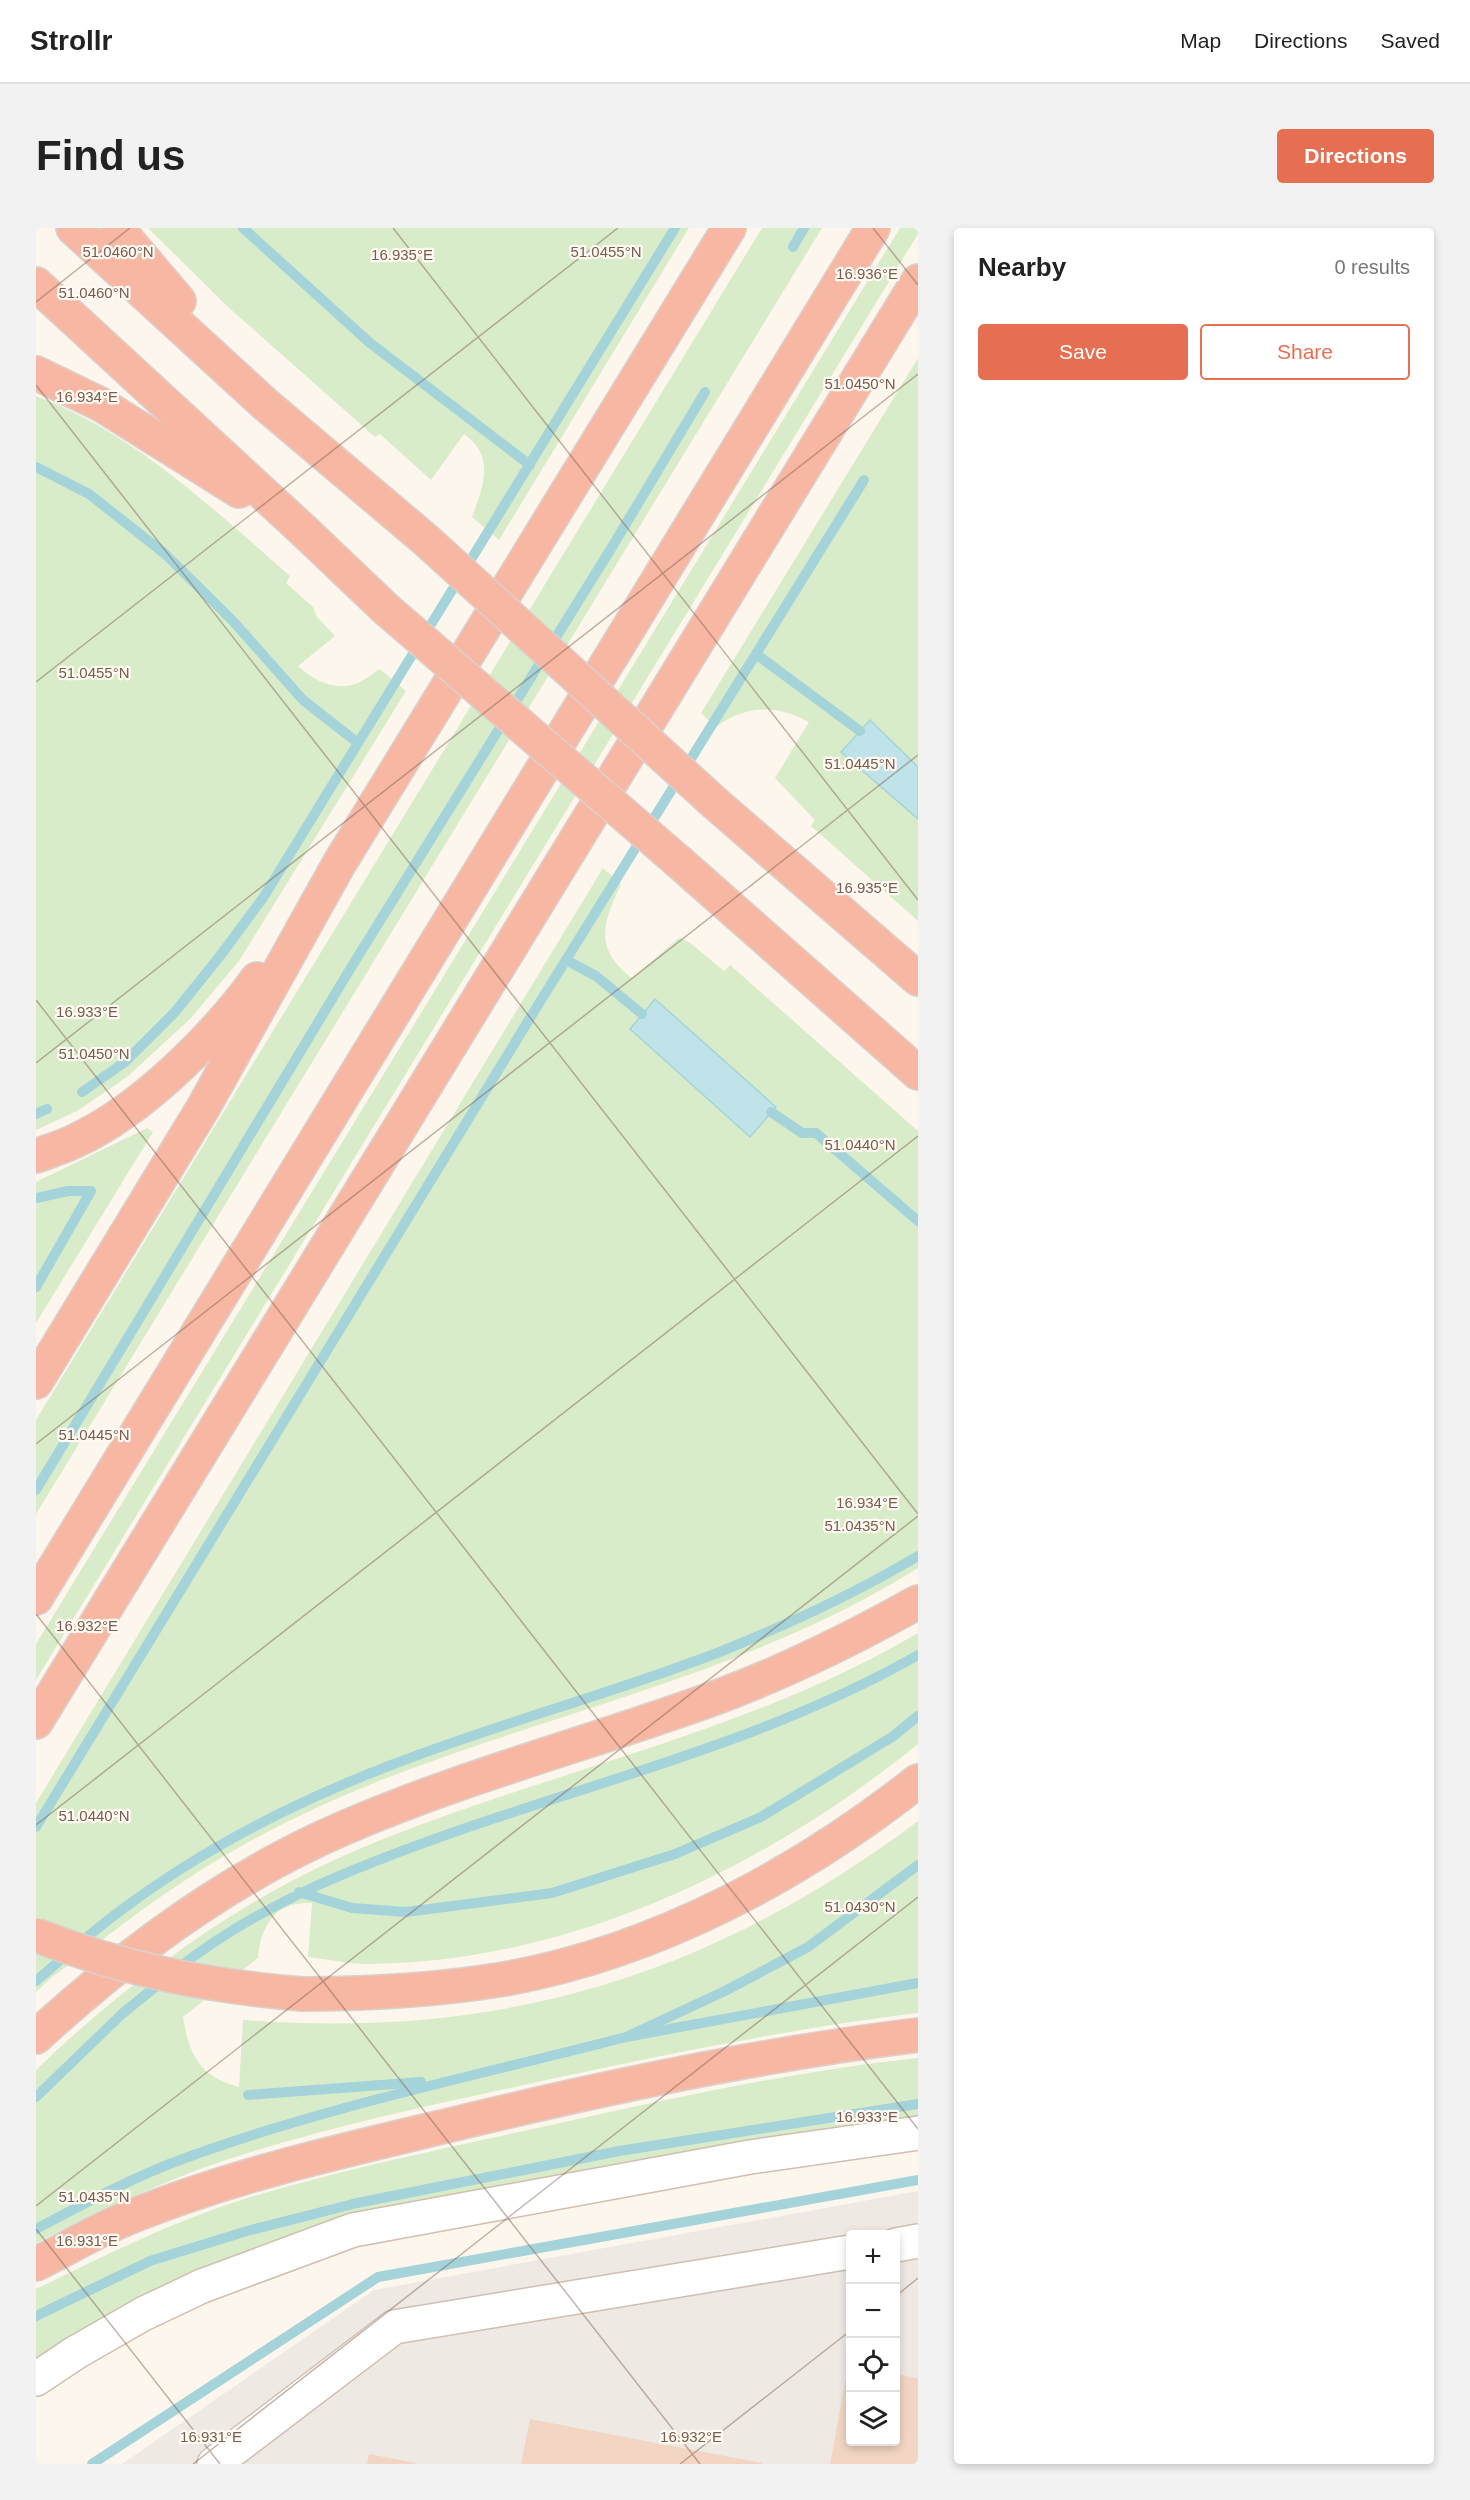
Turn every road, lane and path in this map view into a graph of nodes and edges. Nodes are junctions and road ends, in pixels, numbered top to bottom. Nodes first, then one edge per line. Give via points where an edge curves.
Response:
1 (73, 228) edge
2 (117, 228) edge
3 (723, 228) edge
4 (729, 228) edge
5 (873, 228) edge
6 (702, 272) junction
7 (918, 281) edge
8 (36, 284) edge
9 (36, 373) edge
10 (265, 404) junction
11 (303, 530) junction
12 (333, 876) junction
13 (918, 980) edge
14 (918, 1074) edge
15 (36, 1156) edge
16 (36, 1382) edge
17 (36, 1598) edge
18 (918, 1602) edge
19 (36, 1722) edge
20 (918, 1780) edge
21 (36, 1935) edge
22 (918, 2035) edge
23 (36, 2037) edge
24 (918, 2133) edge
25 (918, 2241) edge
26 (900, 2244) edge
27 (846, 2253) edge
28 (36, 2264) edge
29 (36, 2379) edge
30 (214, 2464) edge

1 - 10 highway
2 - 10 highway
3 - 6 highway
4 - 6 highway
5 - 17 highway
6 - 12 highway
7 - 19 highway
8 - 11 highway
9 - 11 highway via 102,405
10 - 13 highway, bridge via 427,541 716,804
11 - 14 highway, bridge via 386,609
12 - 15 highway via 241,1001 184,1062 131,1107 76,1141
12 - 16 highway via 203,1108
18 - 23 highway via 818,1654 720,1695 435,1791 310,1844 233,1886 173,1926
20 - 21 highway, bridge via 821,1849 734,1901 629,1944 511,1977 451,1987 302,1994 185,1980 78,1952
22 - 28 highway via 822,2047 578,2095 276,2167 132,2216
24 - 29 lane via 750,2157 353,2230 202,2286 143,2314
25 - 26 lane
27 - 30 lane via 394,2327

